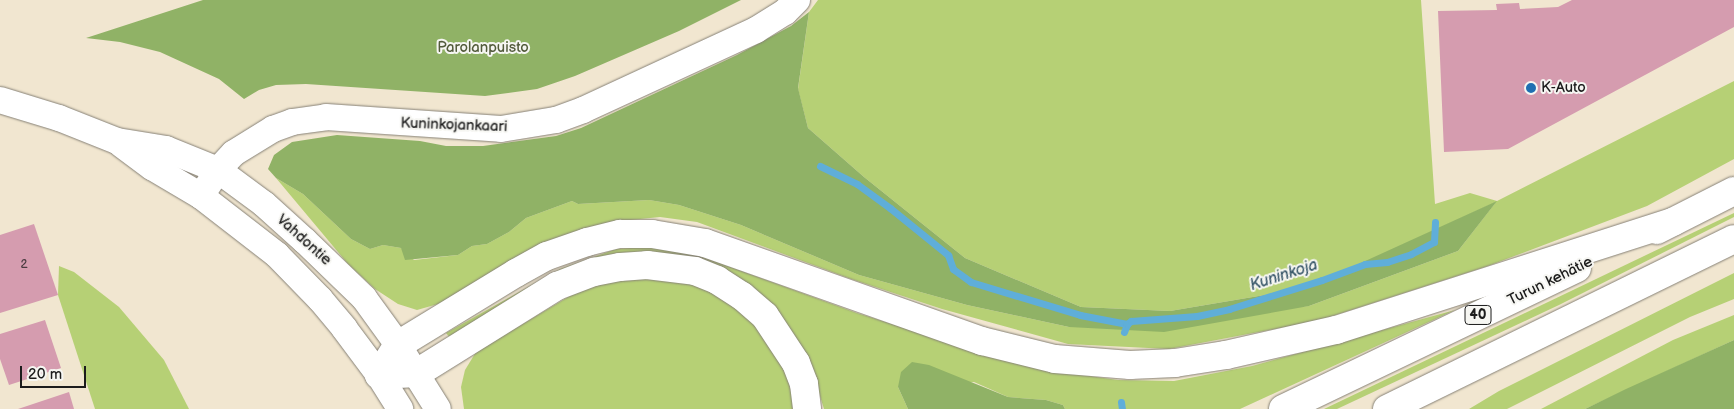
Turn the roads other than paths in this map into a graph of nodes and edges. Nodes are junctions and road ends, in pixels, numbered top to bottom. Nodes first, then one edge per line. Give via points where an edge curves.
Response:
1 (797, 0) edge
2 (0, 100) edge
3 (117, 141) junction
4 (218, 170) junction
5 (1734, 191) edge
6 (201, 196) junction
7 (1673, 222) junction
8 (1734, 239) edge
9 (398, 344) junction
10 (1515, 348) junction
11 (417, 373) junction
12 (380, 375) junction
13 (400, 409) edge
14 (438, 409) edge
15 (807, 409) edge
16 (1283, 409) edge
17 (1387, 409) edge
18 (1430, 409) edge

1 - 4 street, Kuninkojankaari via 785,12 756,30 556,120 519,127 477,129 307,118 273,129 251,141
2 - 3 street, Vahdontie via 59,118
3 - 4 street, Vahdontie via 166,149
3 - 6 street, Vahdontie via 152,167
4 - 6 street, Kuninkojankaari
4 - 9 street, Vahdontie via 264,204 347,280
5 - 7 highway, Turun kehätie / 40
6 - 12 street, Vahdontie via 277,256 320,299
7 - 9 highway via 1336,330 1175,363 1093,364 1055,359 982,341 705,243 652,234 620,234 547,256
7 - 16 highway, Turun kehätie / 40
8 - 10 highway
9 - 11 street, Vahdontie
9 - 12 highway
10 - 17 highway
10 - 18 highway
11 - 12 highway
11 - 14 street, Vahdontie
11 - 15 highway via 557,286 594,272 647,265 695,271 717,280 765,316 796,363 804,384
12 - 13 street, Vahdontie

